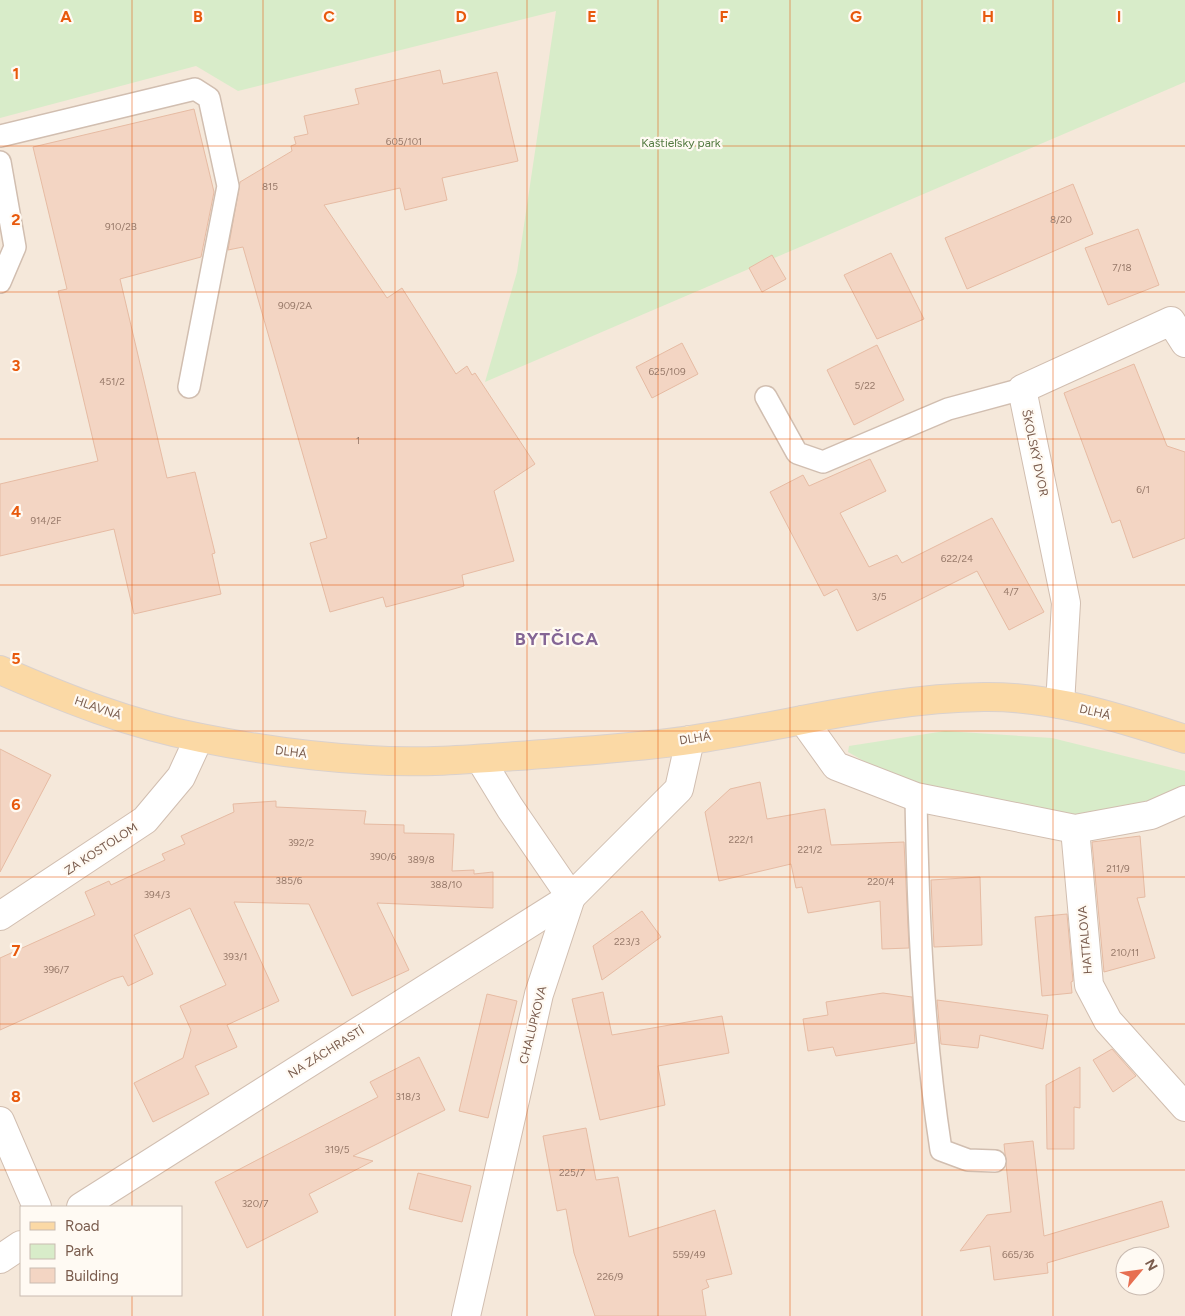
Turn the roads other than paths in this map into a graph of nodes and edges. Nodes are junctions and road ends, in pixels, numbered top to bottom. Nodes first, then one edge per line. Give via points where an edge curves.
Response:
1 (0, 136) edge
2 (0, 162) edge
3 (0, 282) edge
4 (1185, 342) edge
5 (189, 387) dead end
6 (1022, 389) junction
7 (766, 397) dead end
8 (0, 670) edge
9 (1060, 704) junction
10 (803, 720) junction
11 (198, 738) junction
12 (1185, 739) edge
13 (690, 740) junction
14 (480, 760) junction
15 (916, 797) junction
16 (1185, 800) edge
17 (1075, 829) junction
18 (571, 897) junction
19 (0, 916) edge
20 (1185, 1107) edge
21 (0, 1121) edge
22 (995, 1161) dead end
23 (38, 1206) edge
24 (83, 1206) edge
25 (20, 1246) edge
26 (0, 1259) edge
27 (466, 1316) edge

1 - 5 lane via 195,89 209,98 228,186
2 - 3 lane via 15,247
4 - 6 street via 1172,321
6 - 7 lane via 948,409 823,462 797,453
6 - 9 street, ŠKOLSKÝ DVOR via 1066,603
8 - 11 main road, HLAVNÁ via 90,706
9 - 10 main road, DLHÁ via 986,697 912,702
9 - 12 main road, DLHÁ
10 - 13 main road, DLHÁ
10 - 15 street via 836,766
11 - 14 main road, DLHÁ via 372,760
11 - 19 street, ZA KOSTOLOM via 181,777 145,820
13 - 14 main road, DLHÁ
13 - 18 street via 679,789
14 - 18 street
15 - 17 street
15 - 22 lane via 918,920 926,1036 941,1150 968,1160
16 - 17 street via 1150,814
17 - 20 street, HATTALOVA via 1089,985 1108,1021
18 - 24 street, NA ZÁCHRASTÍ
18 - 27 street, CHALUPKOVA via 539,994
21 - 23 street
25 - 26 street

